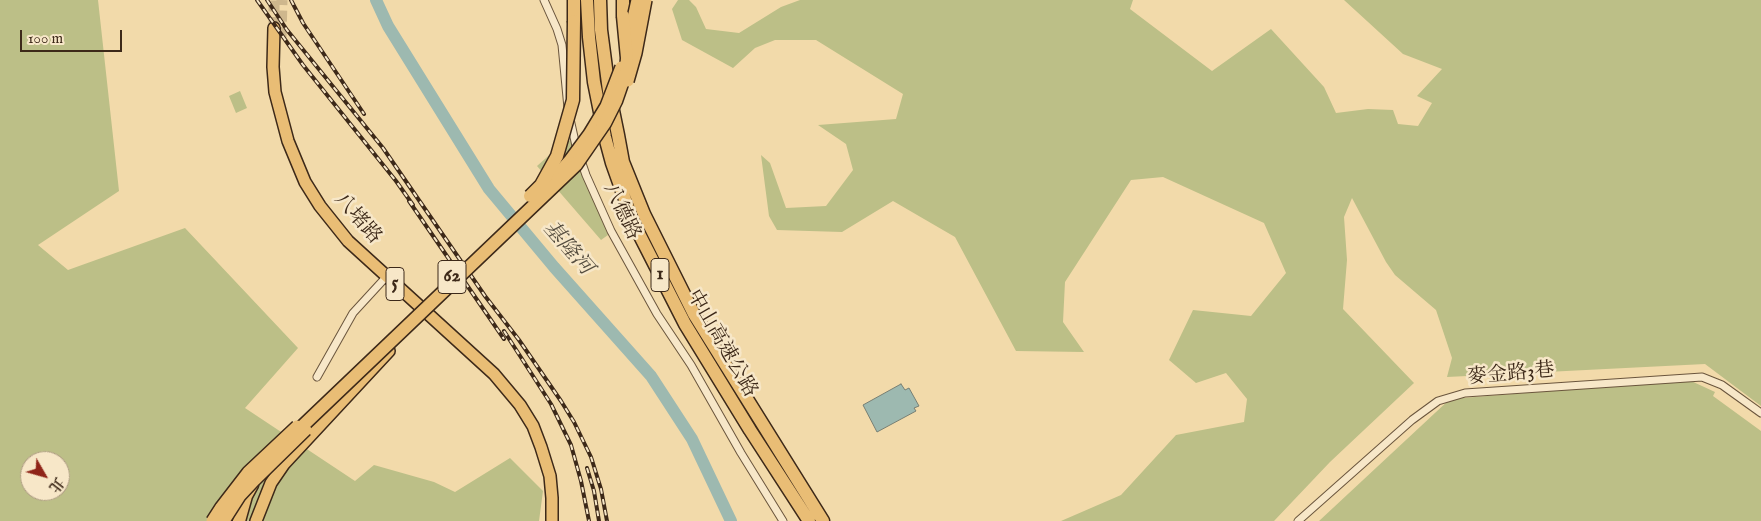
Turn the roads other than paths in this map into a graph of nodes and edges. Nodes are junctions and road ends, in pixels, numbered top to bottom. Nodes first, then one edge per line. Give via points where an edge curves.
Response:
1 (544, 0) edge
2 (574, 0) edge
3 (587, 0) edge
4 (600, 0) edge
5 (624, 0) edge
6 (637, 0) edge
7 (646, 0) edge
8 (274, 28) tunnel mouth
9 (281, 38) tunnel mouth
10 (386, 276) junction
11 (389, 351) junction
12 (317, 377) dead end
13 (1761, 413) edge
14 (289, 433) junction
15 (212, 521) edge
16 (224, 521) edge
17 (239, 521) edge
18 (247, 521) edge
19 (256, 521) edge
20 (552, 521) edge
21 (559, 521) edge
22 (783, 521) edge
23 (809, 521) edge
24 (823, 521) edge
25 (1298, 521) edge

1 - 22 street, 八德路 via 562,45 567,100 576,146 607,224
2 - 14 highway, bridge via 573,100 557,156 542,186
3 - 23 highway, 中山高速公路 / 1 via 594,82 605,137 632,222 685,324
4 - 24 highway, 中山高速公路 / 1 via 609,91 618,135 624,162 644,214 694,314
5 - 14 highway, bridge via 626,72 605,123 576,164
6 - 15 main road, 62, bridge via 624,60 609,98 569,161 546,188 248,472
7 - 11 main road, 62, bridge via 631,74 618,107 593,148 548,200
8 - 10 main road, 八堵路 / 5 via 276,92 288,141 305,182 348,241
9 - 21 main road, 八堵路 / 5 via 283,91 312,179 353,236 499,368 526,401 549,444 557,475
10 - 12 street via 353,313
10 - 20 main road, 八堵路 / 5 via 494,374 520,405 533,426 548,469
11 - 16 main road, 62, bridge via 255,480
11 - 19 main road via 289,457 274,477
13 - 25 street, 麥金路3巷 via 1722,385 1702,377 1464,394 1438,401 1412,420
14 - 17 highway via 272,447 246,496
14 - 18 highway via 255,497

